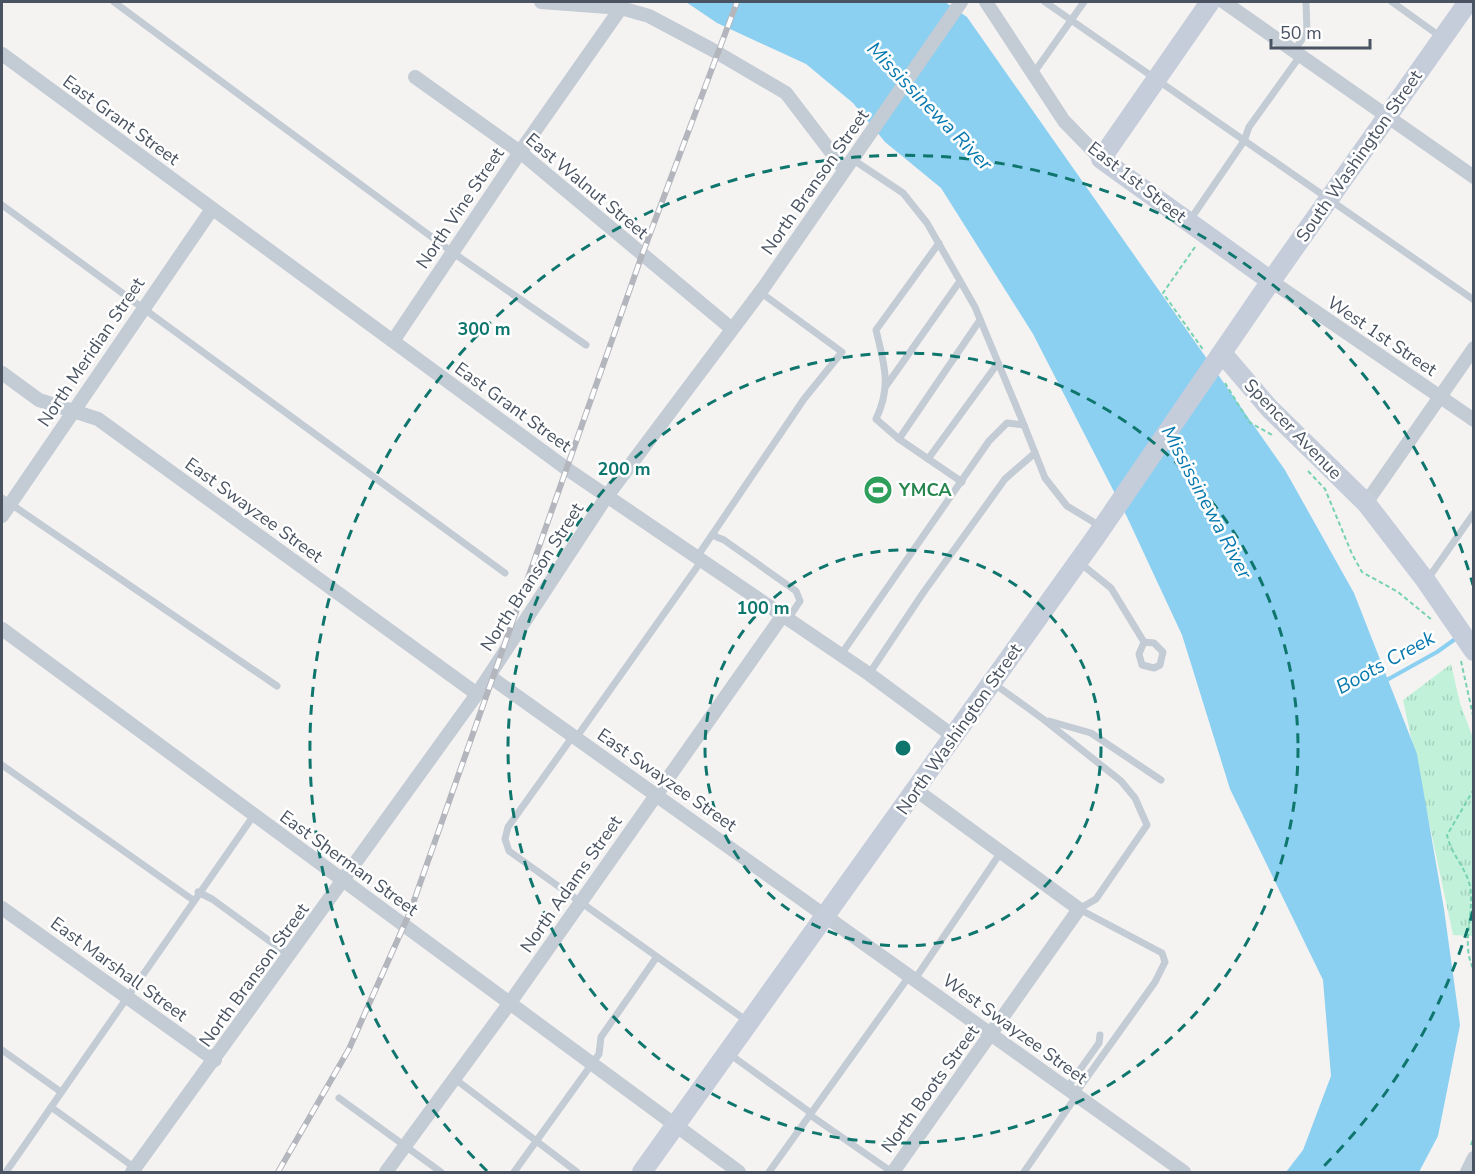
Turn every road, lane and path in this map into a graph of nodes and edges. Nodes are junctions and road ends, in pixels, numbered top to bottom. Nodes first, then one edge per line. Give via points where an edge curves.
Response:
1 (114, 2) edge
2 (541, 2) edge
3 (961, 2) edge
4 (986, 2) edge
5 (1045, 2) edge
6 (1084, 2) edge
7 (1210, 2) edge
8 (1224, 2) edge
9 (1306, 2) edge
10 (1392, 2) edge
11 (1468, 2) edge
12 (621, 8) junction
13 (1071, 20) junction
14 (1443, 38) junction
15 (1297, 53) junction
16 (2, 54) edge
17 (1033, 74) junction
18 (415, 77) dead end
19 (1155, 80) junction
20 (1388, 118) junction
21 (1244, 141) junction
22 (519, 152) junction
23 (1101, 159) junction
24 (852, 160) junction
25 (1473, 176) edge
26 (1329, 200) junction
27 (2, 205) edge
28 (212, 209) junction
29 (1189, 222) junction
30 (939, 243) junction
31 (452, 252) junction
32 (960, 281) junction
33 (1271, 281) junction
34 (760, 292) junction
35 (1473, 300) edge
36 (143, 309) junction
37 (980, 320) junction
38 (732, 329) junction
39 (393, 341) junction
40 (586, 345) dead end
41 (1473, 348) edge
42 (1222, 353) junction
43 (998, 363) junction
44 (2, 373) edge
45 (885, 386) junction
46 (1440, 397) junction
47 (73, 410) junction
48 (1473, 420) edge
49 (1024, 425) junction
50 (899, 439) junction
51 (1035, 453) junction
52 (928, 459) junction
53 (962, 482) junction
54 (607, 496) junction
55 (6, 500) edge
56 (1366, 503) junction
57 (1473, 513) edge
58 (2, 516) edge
59 (1106, 521) junction
60 (712, 535) junction
61 (699, 558) junction
62 (1078, 562) junction
63 (505, 573) dead end
64 (1426, 581) junction
65 (785, 617) junction
66 (2, 629) edge
67 (1144, 642) dead end
68 (1468, 652) edge
69 (840, 656) junction
70 (869, 674) junction
71 (489, 676) junction
72 (992, 682) junction
73 (277, 686) dead end
74 (477, 694) junction
75 (1043, 719) junction
76 (1473, 720) edge
77 (953, 736) junction
78 (575, 737) junction
79 (2, 765) edge
80 (1161, 780) dead end
81 (1473, 789) edge
82 (916, 790) junction
83 (656, 794) junction
84 (254, 815) junction
85 (1001, 852) junction
86 (344, 881) junction
87 (198, 892) junction
88 (193, 900) junction
89 (580, 903) junction
90 (2, 908) edge
91 (1079, 909) junction
92 (825, 914) junction
93 (290, 956) junction
94 (656, 958) junction
95 (1473, 970) edge
96 (912, 977) junction
97 (126, 997) junction
98 (509, 1004) junction
99 (749, 1022) junction
100 (992, 1034) junction
101 (1100, 1035) dead end
102 (2, 1050) edge
103 (727, 1053) junction
104 (214, 1060) junction
105 (591, 1064) junction
106 (455, 1079) junction
107 (61, 1092) junction
108 (1073, 1092) junction
109 (339, 1098) dead end
110 (51, 1107) junction
111 (811, 1114) junction
112 (675, 1127) junction
113 (536, 1141) junction
114 (405, 1147) junction
115 (1473, 1158) edge
116 (134, 1170) edge
117 (6, 1173) edge
118 (386, 1173) edge
119 (441, 1173) edge
120 (514, 1173) edge
121 (577, 1173) edge
122 (642, 1173) edge
123 (739, 1173) edge
124 (769, 1173) edge
125 (892, 1173) edge
126 (1024, 1173) edge
127 (1184, 1173) edge
128 (1467, 1173) edge

1 - 31 lane
2 - 12 street
3 - 24 street, North Branson Street
4 - 17 street, East 1st Street
5 - 13 lane
6 - 13 lane
7 - 19 main road
8 - 15 street
9 - 15 lane via 1308,32
10 - 14 lane
11 - 14 main road, South Washington Street
12 - 22 street, North Vine Street
12 - 24 street via 649,16 786,93
13 - 17 lane
13 - 19 lane
14 - 20 main road, South Washington Street
15 - 20 street
15 - 21 lane
16 - 28 street, East Grant Street
17 - 23 street, East 1st Street via 1064,121
18 - 22 street, East Walnut Street
19 - 21 lane
19 - 23 main road
20 - 25 street
20 - 26 main road, South Washington Street
21 - 26 lane
21 - 29 lane
22 - 31 street, North Vine Street
22 - 38 street, East Walnut Street
23 - 29 main road, East 1st Street
24 - 30 lane via 903,193
24 - 34 street, North Branson Street
26 - 33 main road, South Washington Street
26 - 35 lane
27 - 36 lane
28 - 36 street, North Meridian Street
28 - 39 street, East Grant Street
29 - 33 main road, East 1st Street
30 - 32 lane
30 - 45 lane via 876,330 886,372
31 - 39 street, North Vine Street
31 - 40 lane
32 - 37 lane
32 - 45 lane
33 - 42 main road, North Washington Street
33 - 46 street, West 1st Street
34 - 38 street, North Branson Street
34 - 60 lane via 842,352 804,399
36 - 47 street, North Meridian Street
36 - 63 lane
37 - 43 lane
37 - 50 lane
38 - 54 street, North Branson Street
39 - 54 street, East Grant Street
41 - 46 street
42 - 56 main road, Spencer Avenue via 1270,409
42 - 59 main road, North Washington Street
43 - 49 lane
43 - 52 lane
44 - 47 street, East Swayzee Street via 39,400
45 - 50 lane via 885,399 876,419
46 - 48 street, West 1st Street
46 - 56 street
47 - 55 street, North Meridian Street
47 - 74 street, East Swayzee Street via 98,419
49 - 51 lane
49 - 53 lane via 1007,423 989,441
50 - 52 lane
51 - 59 lane via 1045,478 1067,506
51 - 70 lane via 1005,479
52 - 53 lane
53 - 69 lane
54 - 61 street, East Grant Street
54 - 71 street, North Branson Street
55 - 58 street, North Meridian Street
55 - 73 lane
56 - 64 main road, Spencer Avenue
57 - 64 lane
59 - 62 main road, North Washington Street
60 - 61 lane
60 - 65 lane via 796,591 800,601
61 - 65 street, East Grant Street
61 - 78 lane
62 - 67 lane via 1111,588
62 - 72 main road, North Washington Street
64 - 68 main road, Spencer Avenue via 1458,626
65 - 69 street, East Grant Street
65 - 83 street, North Adams Street
66 - 84 street, East Sherman Street
68 - 76 path
69 - 70 street, East Grant Street
70 - 77 street, East Grant Street
71 - 74 street, North Branson Street
71 - 78 street, East Swayzee Street
72 - 75 lane
72 - 77 main road, North Washington Street
74 - 86 street, North Branson Street
75 - 80 lane via 1091,733
75 - 91 lane via 1121,781 1135,798 1147,825 1096,899
77 - 82 main road, North Washington Street
78 - 83 street, East Swayzee Street
78 - 89 lane via 508,827 505,838 508,851
79 - 88 lane
81 - 95 path via 1448,834 1450,848 1470,886 1468,959
82 - 85 street
82 - 92 main road, North Washington Street
83 - 89 street, North Adams Street
83 - 92 street, East Swayzee Street
84 - 86 street, East Sherman Street
84 - 87 lane
85 - 91 street
85 - 96 lane
86 - 93 street, North Branson Street
86 - 98 street, East Sherman Street
87 - 88 lane
87 - 93 lane
88 - 97 lane
89 - 94 lane
89 - 98 street, North Adams Street
90 - 97 street, East Marshall Street
91 - 100 street, North Boots Street
91 - 108 lane via 1162,953 1165,962 1155,982
92 - 96 street, West Swayzee Street
92 - 99 main road, North Washington Street
93 - 104 street, North Branson Street
94 - 99 lane
94 - 105 lane via 601,1037 599,1054
96 - 100 street, West Swayzee Street
96 - 111 lane
97 - 104 street, East Marshall Street
97 - 107 lane
98 - 105 street, East Sherman Street
98 - 106 street, North Adams Street
99 - 103 main road, North Washington Street
100 - 108 street, West Swayzee Street
100 - 125 street, North Boots Street
101 - 108 lane
102 - 107 lane
103 - 111 lane
103 - 112 main road, North Washington Street
104 - 116 street, North Branson Street
105 - 112 street, East Sherman Street
105 - 113 lane
106 - 113 lane
106 - 114 street, North Adams Street
107 - 110 lane
108 - 126 lane
108 - 127 street, West Swayzee Street
109 - 114 lane
110 - 116 lane
110 - 117 lane
111 - 124 lane
111 - 125 lane
112 - 122 main road, North Washington Street
112 - 123 street, East Sherman Street
113 - 120 lane
113 - 121 lane
114 - 118 street, North Adams Street
114 - 119 lane
115 - 128 street

